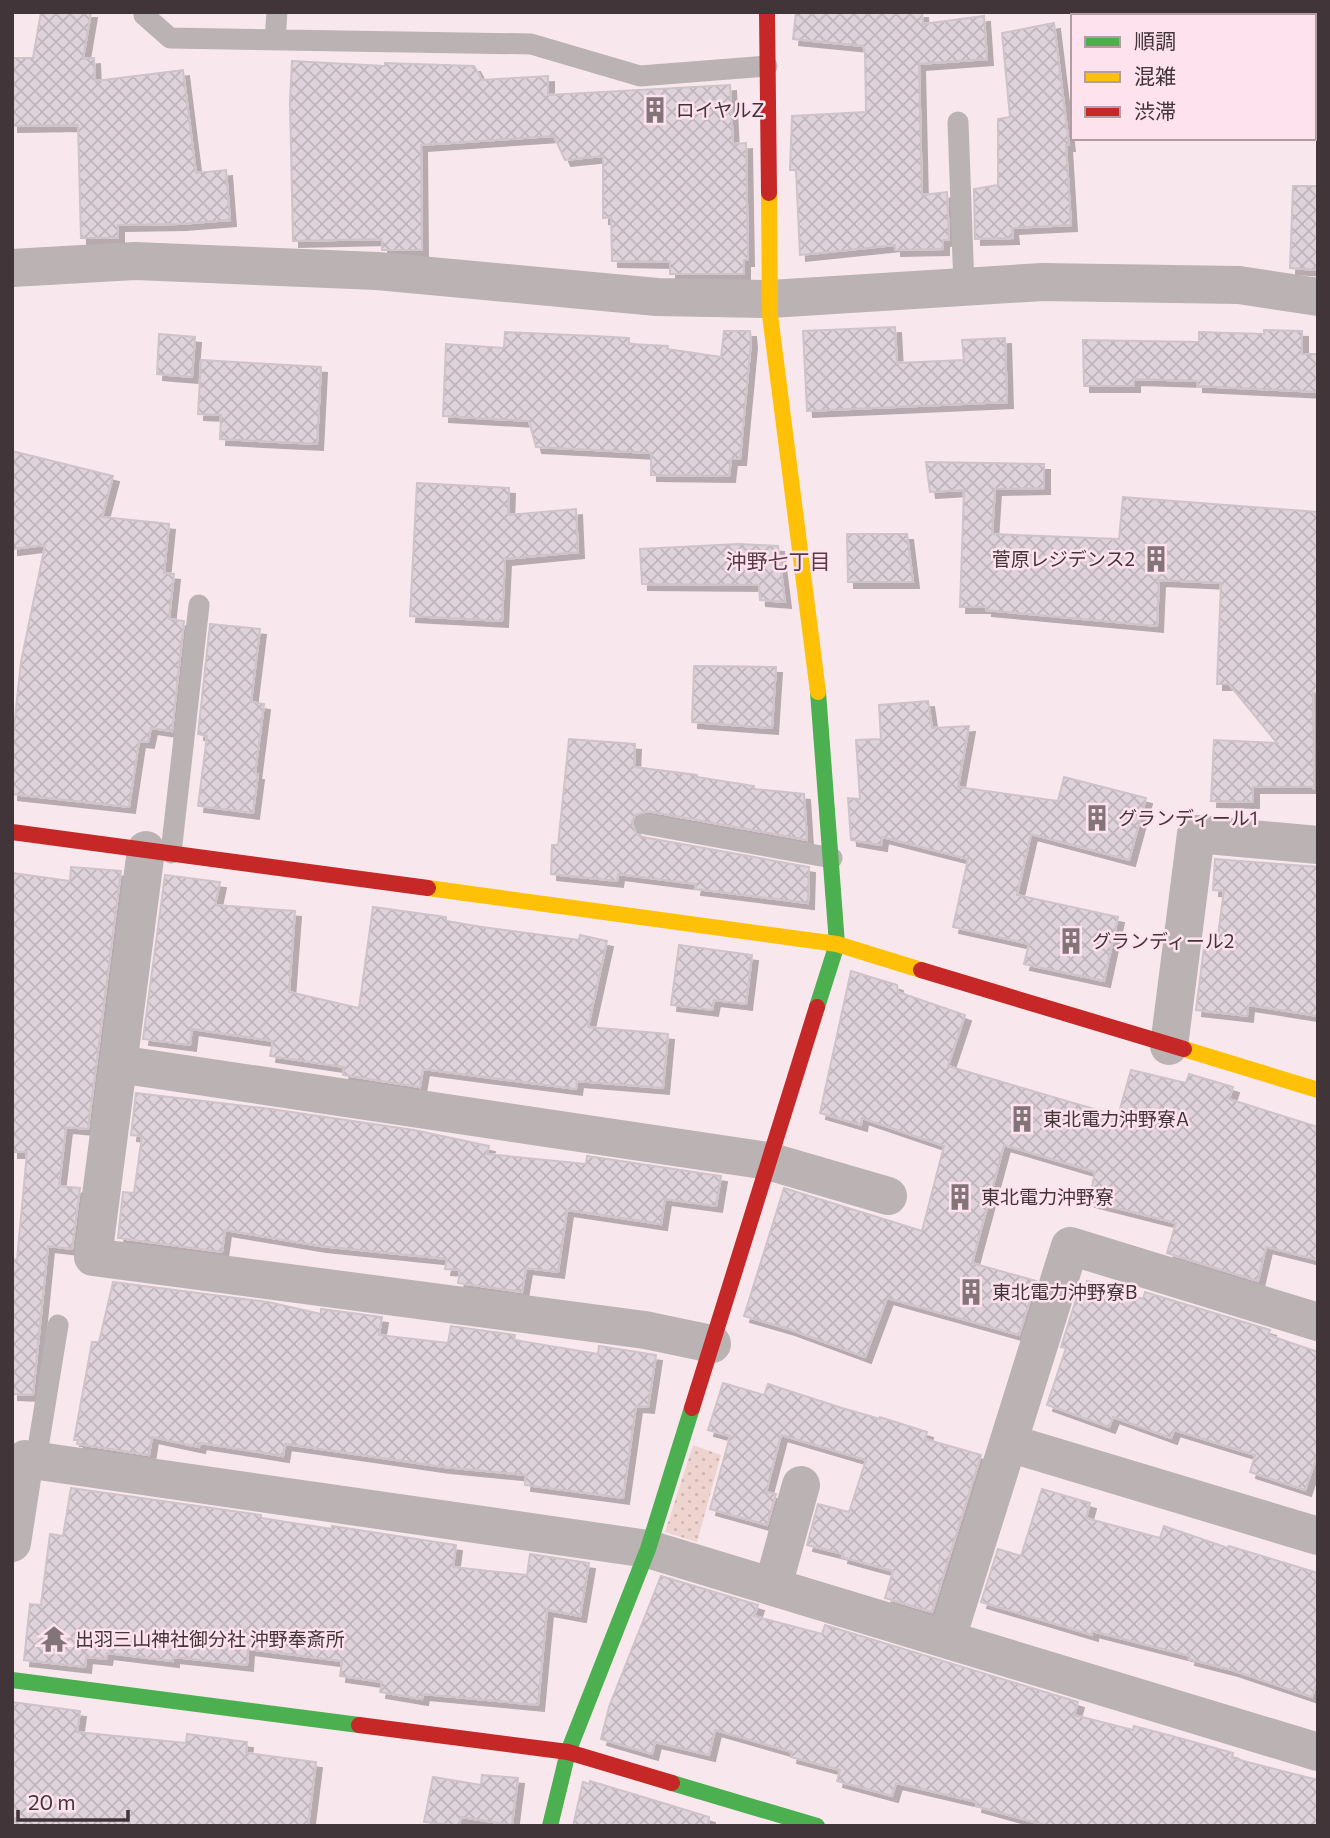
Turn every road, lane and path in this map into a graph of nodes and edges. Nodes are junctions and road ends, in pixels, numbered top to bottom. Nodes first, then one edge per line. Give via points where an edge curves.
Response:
1 (144, 12) edge
2 (276, 12) edge
3 (767, 12) edge
4 (275, 40) junction
5 (767, 66) junction
6 (958, 122) dead end
7 (12, 268) edge
8 (964, 287) junction
9 (1318, 298) edge
10 (770, 299) junction
11 (199, 605) dead end
12 (645, 824) dead end
13 (12, 832) edge
14 (1318, 845) edge
15 (158, 851) junction
16 (832, 858) junction
17 (837, 944) junction
18 (1169, 1046) junction
19 (118, 1064) junction
20 (1318, 1090) edge
21 (768, 1161) junction
22 (888, 1196) dead end
23 (1318, 1322) edge
24 (58, 1325) dead end
25 (712, 1344) junction
26 (1009, 1443) junction
27 (36, 1460) junction
28 (801, 1485) dead end
29 (1318, 1536) edge
30 (12, 1542) edge
31 (648, 1549) junction
32 (773, 1586) junction
33 (947, 1638) junction
34 (12, 1680) edge
35 (568, 1752) junction
36 (1318, 1752) edge
37 (550, 1826) edge
38 (817, 1826) edge

1 - 4 lane via 170,38
2 - 4 lane
3 - 5 street
4 - 5 lane via 531,44 640,76
5 - 10 street
6 - 8 lane
7 - 10 street via 135,261 377,271 657,297
8 - 9 street via 1042,282 1239,285
8 - 10 street
10 - 16 street via 816,670
11 - 15 lane
12 - 16 lane
13 - 15 street
14 - 18 street via 1196,834
15 - 17 street
15 - 19 street
16 - 17 street
17 - 18 street
17 - 21 street
18 - 20 street
19 - 21 street
19 - 25 street via 93,1257 645,1330
21 - 22 street
21 - 25 street
23 - 26 street via 1070,1247
24 - 27 lane
25 - 31 street
26 - 29 street
26 - 33 street
27 - 30 street via 25,1459
27 - 31 street
28 - 32 street
31 - 32 street
31 - 35 street
32 - 33 street
33 - 36 street
34 - 35 street
35 - 37 street
35 - 38 street

